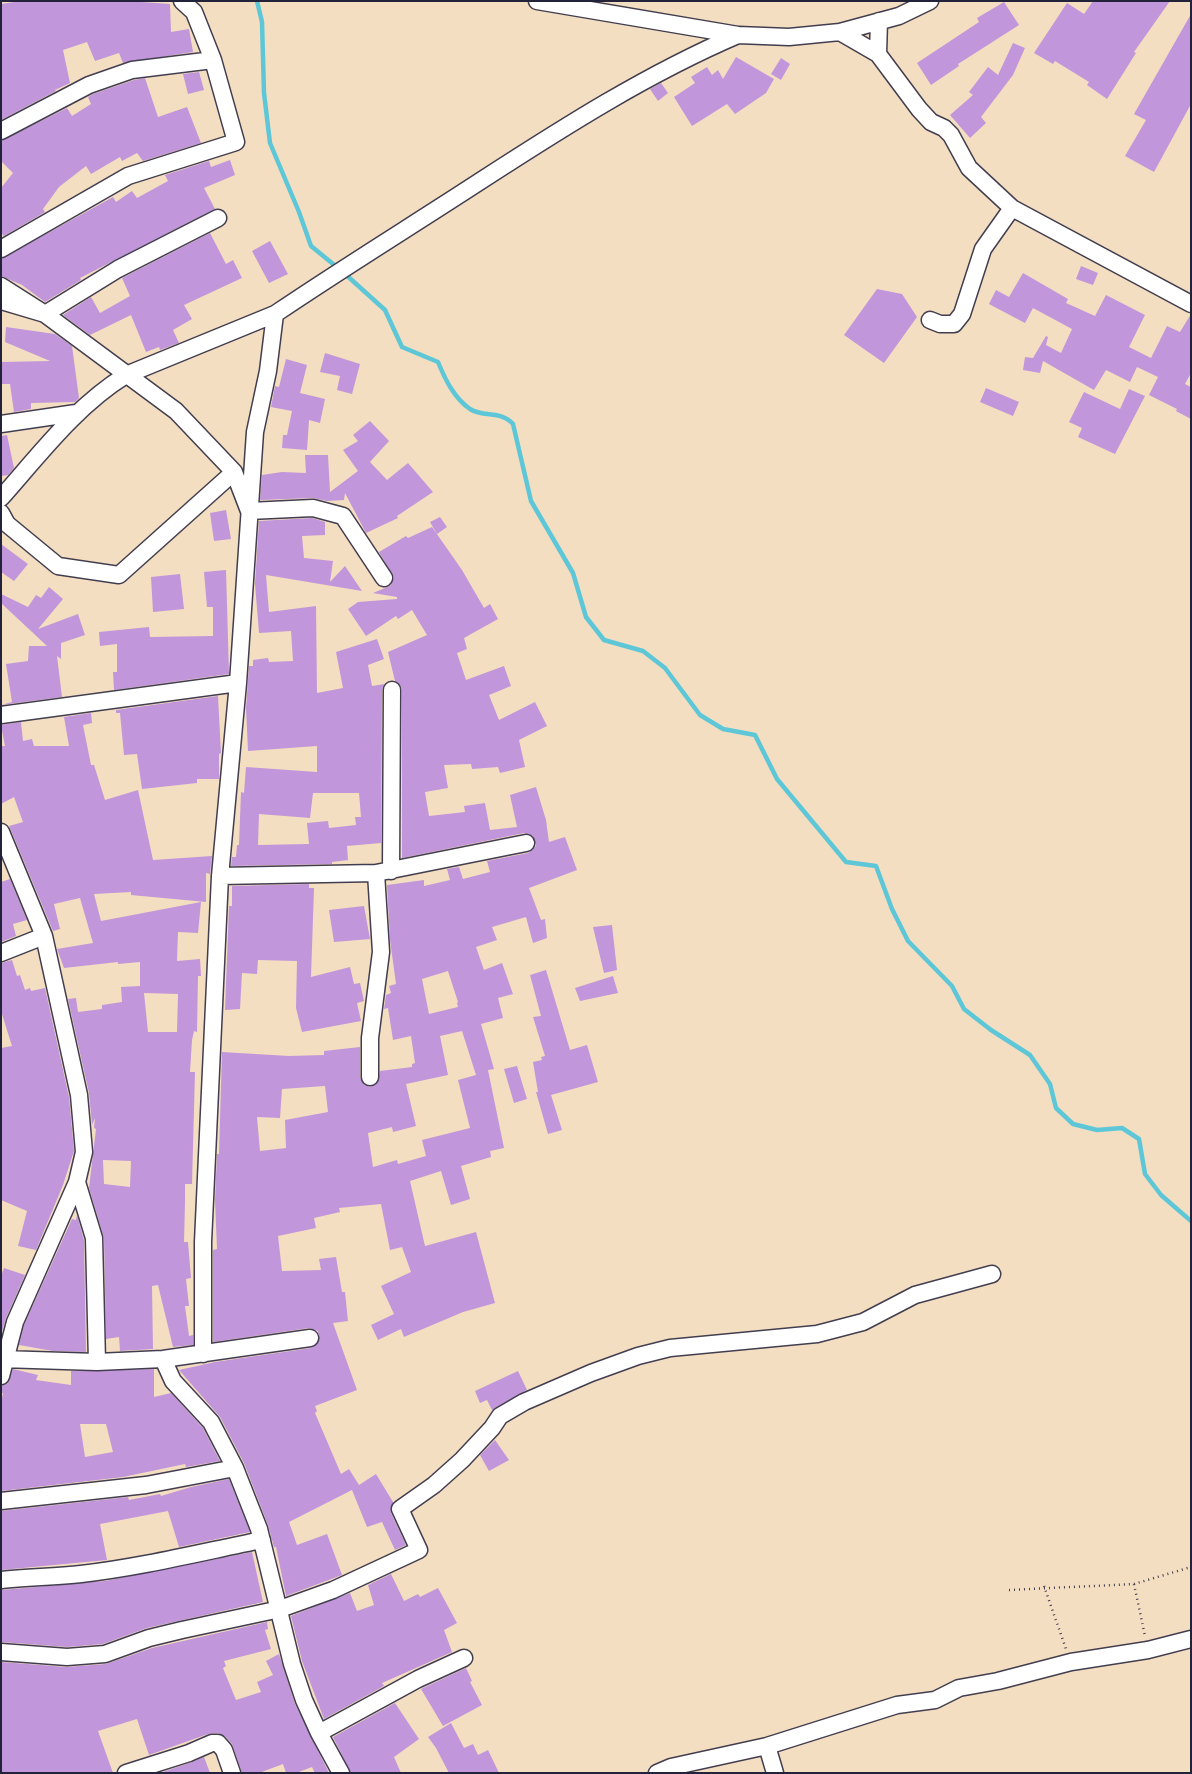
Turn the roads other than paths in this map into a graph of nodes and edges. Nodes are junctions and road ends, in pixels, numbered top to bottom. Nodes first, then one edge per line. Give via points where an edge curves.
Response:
1 (182, 1) edge
2 (537, 1) edge
3 (930, 1) edge
4 (880, 22) junction
5 (840, 32) junction
6 (738, 35) junction
7 (878, 54) junction
8 (212, 60) junction
9 (1, 131) edge
10 (1012, 208) junction
11 (218, 218) dead end
12 (1, 249) edge
13 (1, 286) edge
14 (1, 301) edge
15 (1191, 304) edge
16 (45, 314) junction
17 (275, 314) junction
18 (930, 320) dead end
19 (126, 375) junction
20 (76, 413) junction
21 (1, 424) edge
22 (234, 472) junction
23 (1, 498) edge
24 (249, 512) junction
25 (1, 513) edge
26 (384, 578) dead end
27 (238, 683) junction
28 (392, 690) dead end
29 (1, 715) edge
30 (1, 832) edge
31 (526, 844) dead end
32 (384, 872) junction
33 (220, 876) junction
34 (44, 936) junction
35 (1, 954) edge
36 (370, 1077) dead end
37 (77, 1182) junction
38 (992, 1274) dead end
39 (310, 1338) dead end
40 (203, 1354) junction
41 (3, 1358) edge
42 (163, 1359) junction
43 (97, 1362) junction
44 (1, 1376) edge
45 (235, 1468) junction
46 (1, 1501) edge
47 (262, 1540) junction
48 (1, 1580) edge
49 (280, 1610) junction
50 (1191, 1639) edge
51 (1, 1652) edge
52 (464, 1658) dead end
53 (318, 1733) junction
54 (767, 1746) junction
55 (126, 1773) edge
56 (232, 1773) edge
57 (340, 1773) edge
58 (656, 1773) edge
59 (775, 1773) edge

1 - 8 street via 194,12
2 - 6 street
3 - 4 street
4 - 5 street
4 - 7 street
5 - 6 street via 789,37
5 - 7 street
6 - 17 street via 701,50 577,118 352,261
7 - 10 street via 919,110 951,135 969,168
8 - 9 street via 132,70 89,86
8 - 12 street via 236,142 128,176
10 - 15 street
10 - 18 street via 983,249 962,314 954,324
11 - 16 street via 118,269
13 - 16 street
14 - 16 street
16 - 19 street
17 - 19 street
17 - 24 street via 268,371 255,432
19 - 20 street
19 - 22 street via 176,411
20 - 21 street
20 - 23 street
22 - 24 street
22 - 25 street via 119,575 58,566 7,524
24 - 26 street via 313,508 344,516
24 - 27 street
27 - 29 street
27 - 33 street
28 - 32 street
30 - 34 street
31 - 32 street
32 - 33 street
32 - 36 street via 380,952 370,1038
33 - 40 street via 203,1242
34 - 35 street
34 - 37 street via 79,1095 84,1152
37 - 41 street via 15,1322
37 - 43 street via 94,1238
38 - 49 street via 915,1295 862,1322 817,1334 670,1348 638,1356 524,1402 500,1416 462,1460 400,1509 419,1550
39 - 40 street
40 - 42 street
41 - 43 street
41 - 44 street
42 - 43 street
42 - 45 street via 173,1381 211,1422
45 - 46 street via 146,1485
45 - 47 street
47 - 48 street via 155,1563 80,1574
47 - 49 street
49 - 51 street via 148,1638 105,1654 67,1657
49 - 53 street via 292,1664
50 - 54 street via 959,1688 934,1700 897,1705
52 - 53 street via 403,1686
53 - 57 street
54 - 58 street
54 - 59 street
55 - 56 street via 212,1743 224,1750

